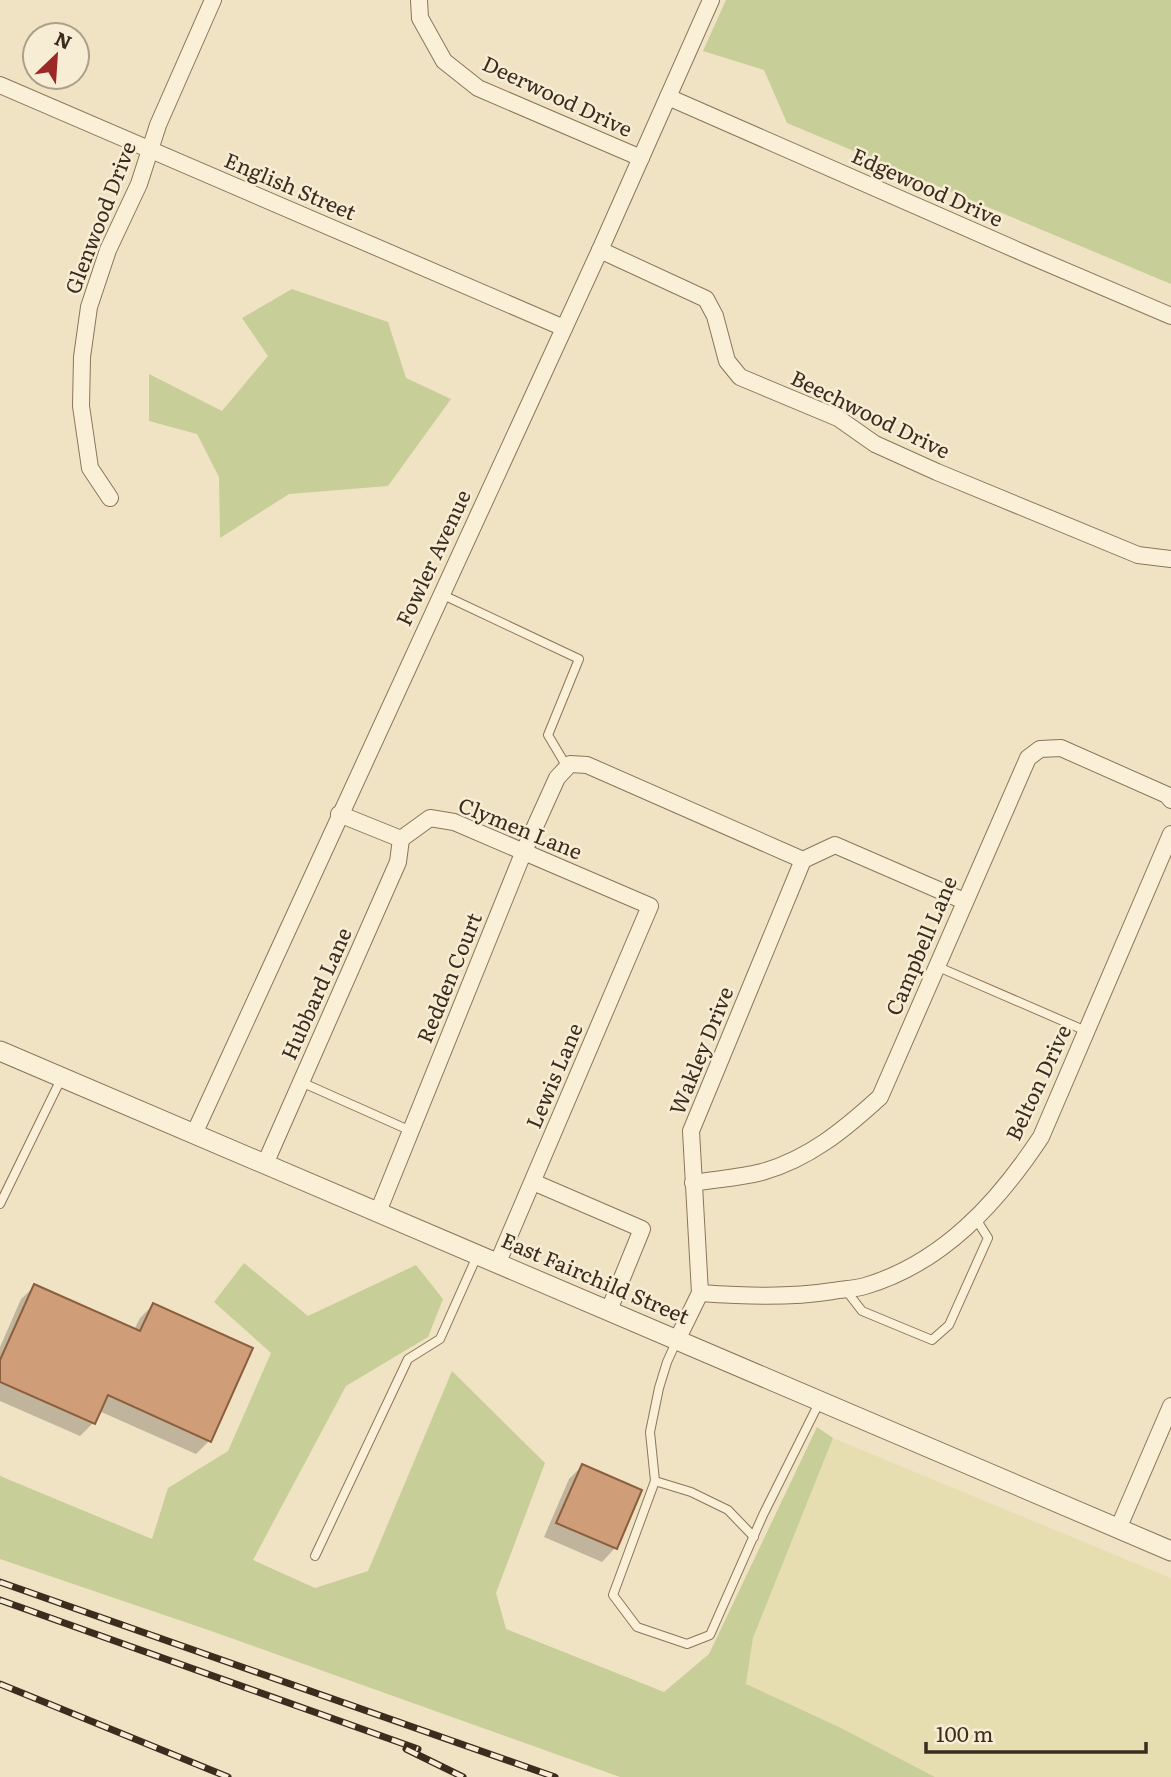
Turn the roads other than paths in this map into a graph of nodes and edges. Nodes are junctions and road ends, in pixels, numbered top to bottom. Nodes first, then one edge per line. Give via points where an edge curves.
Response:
1 (214, 0) edge
2 (419, 0) edge
3 (711, 0) edge
4 (0, 85) edge
5 (668, 97) junction
6 (150, 149) junction
7 (641, 158) junction
8 (600, 250) junction
9 (1171, 316) edge
10 (564, 328) junction
11 (110, 498) dead end
12 (1171, 559) edge
13 (441, 594) junction
14 (568, 766) junction
15 (1169, 797) edge
16 (339, 814) junction
17 (1171, 834) edge
18 (401, 839) junction
19 (524, 851) junction
20 (803, 860) junction
21 (964, 901) junction
22 (650, 906) joint
23 (936, 966) junction
24 (1086, 1031) junction
25 (0, 1051) edge
26 (62, 1077) junction
27 (301, 1082) junction
28 (411, 1131) junction
29 (194, 1134) junction
30 (265, 1164) junction
31 (533, 1182) junction
32 (693, 1183) junction
33 (0, 1204) edge
34 (378, 1212) junction
35 (975, 1219) junction
36 (478, 1254) junction
37 (498, 1262) junction
38 (845, 1289) junction
39 (700, 1293) junction
40 (609, 1310) junction
41 (677, 1340) junction
42 (820, 1401) junction
43 (1171, 1406) edge
44 (655, 1481) junction
45 (1118, 1529) junction
46 (754, 1537) junction
47 (1171, 1551) edge
48 (315, 1556) dead end

1 - 6 street, Glenwood Drive
2 - 7 street, Deerwood Drive via 420,18 443,61 478,88
3 - 5 street, Fowler Avenue
4 - 6 street, English Street
5 - 7 street, Fowler Avenue
5 - 9 street, Edgewood Drive
6 - 10 street, English Street
6 - 11 street, Glenwood Drive via 139,184 107,250 89,307 82,357 81,405 90,468
7 - 8 street, Fowler Avenue
8 - 10 street, Fowler Avenue
8 - 12 street, Beechwood Drive via 706,299 727,361 740,377 838,418 876,444 937,472 1138,555
10 - 13 street, Fowler Avenue
13 - 14 lane via 579,659 548,736
13 - 16 street, Fowler Avenue
14 - 19 street, Redden Court via 557,778
14 - 20 street via 587,765
15 - 21 street, Campbell Lane via 1061,748 1040,749 1028,758
16 - 18 street
16 - 29 street, Fowler Avenue
17 - 24 street, Belton Drive
18 - 19 street, Clymen Lane via 430,818 454,822
18 - 27 street, Hubbard Lane via 398,862
19 - 22 street, Clymen Lane
19 - 28 street, Redden Court
20 - 21 street via 835,845
20 - 32 street, Wakley Drive via 691,1131
21 - 23 street, Campbell Lane
22 - 31 street, Lewis Lane
23 - 24 lane
23 - 32 street, Campbell Lane via 880,1097 842,1132 762,1172
24 - 35 street, Belton Drive via 1041,1137 1014,1177
25 - 26 street, East Fairchild Street
26 - 29 street, East Fairchild Street
26 - 33 lane
27 - 28 lane
27 - 30 street, Hubbard Lane
28 - 34 street, Redden Court
29 - 30 street, East Fairchild Street
30 - 34 street, East Fairchild Street
31 - 37 street, Lewis Lane
31 - 40 street via 642,1229
32 - 39 street, Wakley Drive
34 - 36 street, East Fairchild Street
35 - 38 street, Belton Drive via 922,1262
35 - 38 lane via 988,1238 949,1325 932,1340 862,1311
36 - 37 street, East Fairchild Street
36 - 48 lane via 440,1339 408,1359
37 - 40 street, East Fairchild Street
38 - 39 street, Belton Drive via 796,1297
39 - 41 street, Wakley Drive
40 - 41 street, East Fairchild Street
41 - 42 street, East Fairchild Street
41 - 44 lane via 659,1388 650,1432
42 - 45 street, East Fairchild Street
42 - 46 lane
43 - 45 street
44 - 46 lane via 728,1510
44 - 46 lane via 613,1595 637,1627 687,1644 710,1635
45 - 47 street, East Fairchild Street

